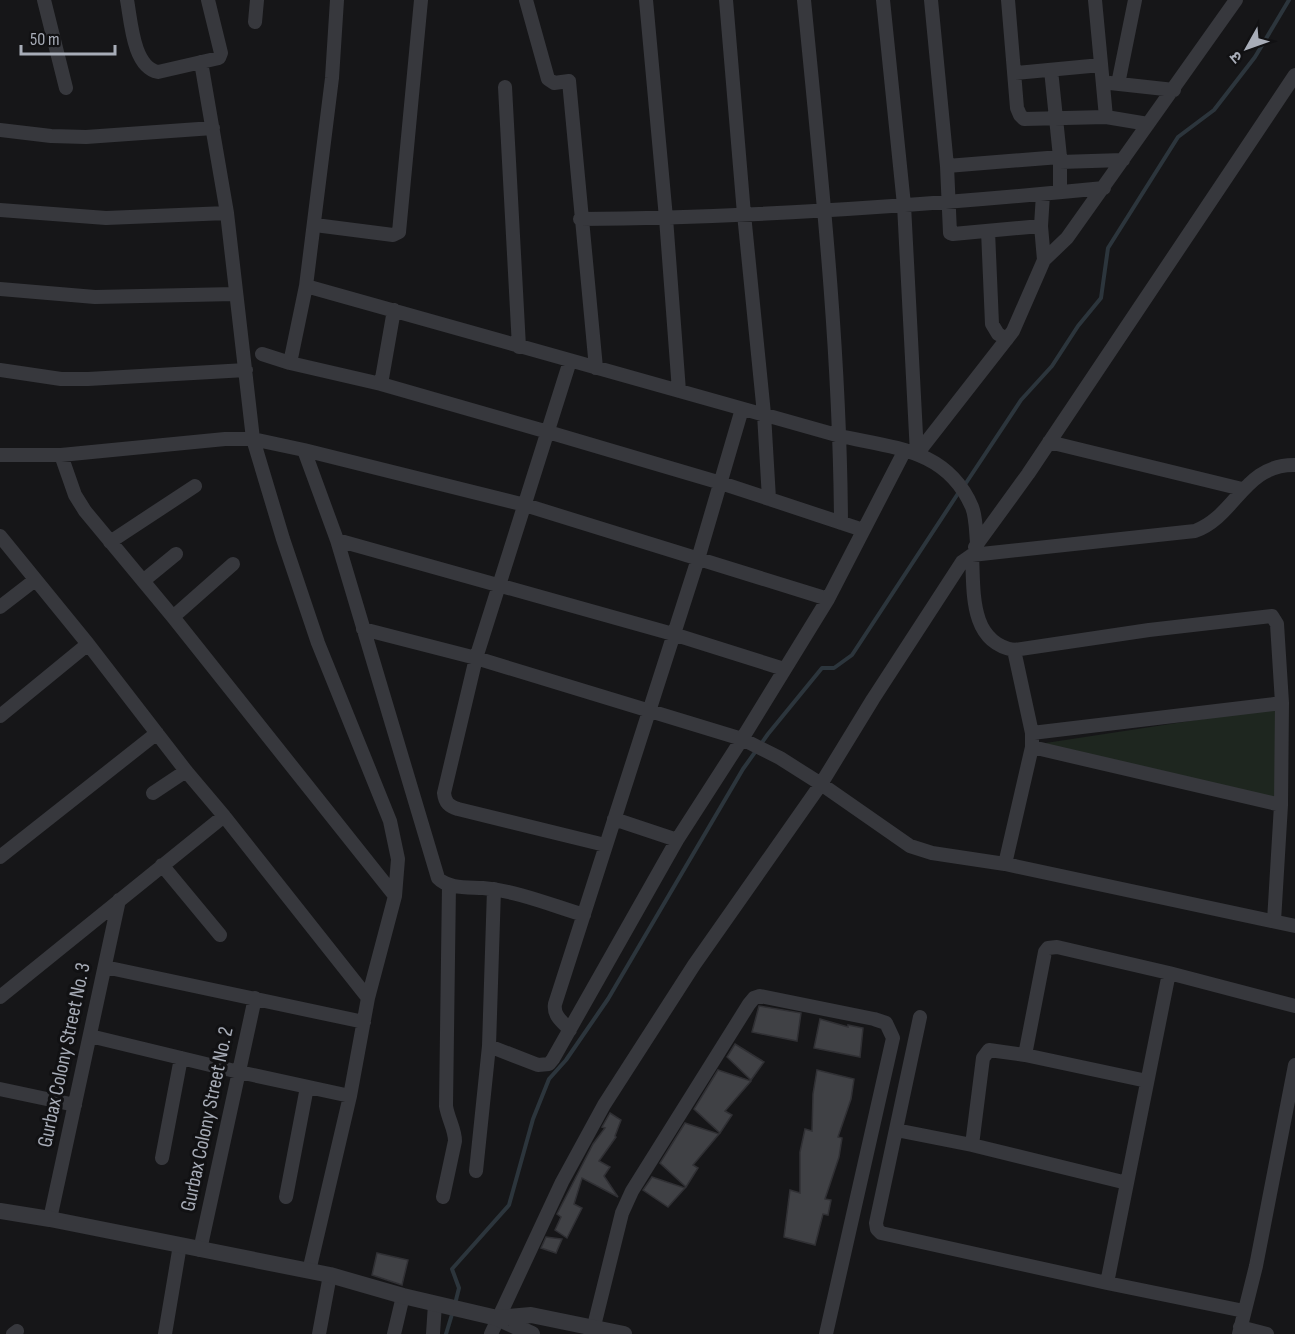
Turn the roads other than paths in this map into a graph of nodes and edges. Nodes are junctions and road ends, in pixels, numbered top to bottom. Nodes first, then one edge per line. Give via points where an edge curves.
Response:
1 (44, 0) edge
2 (127, 0) edge
3 (208, 0) edge
4 (257, 0) edge
5 (337, 0) edge
6 (421, 0) edge
7 (526, 0) edge
8 (646, 0) edge
9 (726, 0) edge
10 (804, 0) edge
11 (883, 0) edge
12 (931, 0) edge
13 (1008, 0) edge
14 (1095, 0) edge
15 (1135, 0) edge
16 (1236, 0) edge
17 (255, 22) dead end
18 (201, 62) junction
19 (1101, 65) junction
20 (1051, 70) junction
21 (1015, 74) junction
22 (1295, 75) edge
23 (1103, 82) junction
24 (1118, 84) junction
25 (505, 87) dead end
26 (66, 88) dead end
27 (1174, 90) junction
28 (1106, 117) junction
29 (1055, 118) junction
30 (1148, 124) junction
31 (213, 128) junction
32 (0, 130) edge
33 (1060, 160) junction
34 (1123, 160) junction
35 (947, 166) junction
36 (1104, 188) junction
37 (1060, 192) junction
38 (1043, 194) junction
39 (947, 203) junction
40 (904, 205) junction
41 (824, 209) junction
42 (0, 210) edge
43 (227, 213) junction
44 (744, 214) junction
45 (666, 218) junction
46 (580, 219) junction
47 (315, 225) junction
48 (1041, 226) junction
49 (988, 231) junction
50 (1044, 260) junction
51 (306, 286) junction
52 (0, 289) edge
53 (235, 294) junction
54 (394, 310) junction
55 (1007, 339) junction
56 (519, 347) junction
57 (262, 354) dead end
58 (570, 361) junction
59 (290, 363) junction
60 (596, 368) junction
61 (0, 370) edge
62 (246, 370) junction
63 (381, 384) junction
64 (679, 391) junction
65 (742, 409) junction
66 (764, 414) junction
67 (548, 432) junction
68 (840, 436) junction
69 (253, 439) junction
70 (1049, 442) junction
71 (304, 450) junction
72 (911, 452) junction
73 (0, 454) edge
74 (61, 455) junction
75 (1295, 465) edge
76 (721, 483) junction
77 (195, 486) dead end
78 (1242, 489) junction
79 (769, 499) junction
80 (525, 505) junction
81 (841, 523) junction
82 (862, 530) junction
83 (0, 536) edge
84 (337, 540) junction
85 (110, 542) junction
86 (972, 552) junction
87 (176, 554) dead end
88 (698, 560) junction
89 (233, 564) dead end
90 (35, 580) junction
91 (143, 581) junction
92 (499, 586) junction
93 (828, 599) junction
94 (0, 607) edge
95 (173, 617) junction
96 (363, 629) junction
97 (673, 634) junction
98 (88, 644) junction
99 (1014, 650) junction
100 (476, 658) junction
101 (784, 669) junction
102 (1282, 703) junction
103 (650, 711) junction
104 (0, 716) edge
105 (157, 733) junction
106 (1032, 733) junction
107 (749, 742) junction
108 (1032, 747) junction
109 (186, 771) junction
110 (821, 784) junction
111 (153, 793) dead end
112 (1281, 805) junction
113 (224, 816) junction
114 (614, 819) junction
115 (677, 840) junction
116 (605, 845) junction
117 (0, 857) edge
118 (1005, 864) junction
119 (162, 865) junction
120 (449, 885) junction
121 (494, 889) junction
122 (395, 896) junction
123 (119, 900) junction
124 (584, 915) junction
125 (1274, 921) junction
126 (1295, 926) edge
127 (220, 935) dead end
128 (105, 967) junction
129 (1169, 973) junction
130 (0, 997) edge
131 (255, 998) junction
132 (368, 998) junction
133 (1295, 1006) edge
134 (920, 1017) dead end
135 (364, 1022) junction
136 (570, 1030) junction
137 (90, 1036) junction
138 (489, 1046) junction
139 (1025, 1055) junction
140 (181, 1058) junction
141 (1295, 1065) edge
142 (239, 1072) junction
143 (1147, 1081) junction
144 (307, 1087) junction
145 (0, 1089) edge
146 (350, 1096) junction
147 (75, 1105) junction
148 (896, 1130) junction
149 (972, 1145) junction
150 (162, 1158) dead end
151 (476, 1171) dead end
152 (1127, 1183) junction
153 (286, 1197) dead end
154 (443, 1197) dead end
155 (0, 1211) edge
156 (50, 1219) junction
157 (180, 1245) junction
158 (200, 1250) junction
159 (309, 1271) junction
160 (330, 1275) junction
161 (1107, 1283) junction
162 (403, 1296) junction
163 (437, 1305) junction
164 (1244, 1311) junction
165 (494, 1326) edge
166 (593, 1331) edge
167 (1240, 1331) edge
168 (165, 1334) edge
169 (319, 1334) edge
170 (394, 1334) edge
171 (433, 1334) edge
172 (532, 1334) edge
173 (624, 1334) edge
174 (826, 1334) edge
175 (1267, 1334) edge

1 - 26 street
2 - 18 street via 138,55 144,65 158,72
3 - 18 street via 221,53 219,58
4 - 17 street
5 - 47 street
6 - 47 street via 399,232 393,235
7 - 46 street via 548,79 569,81
8 - 45 street
9 - 44 street
10 - 41 street
11 - 40 street
12 - 35 street
13 - 21 street
14 - 19 street
15 - 24 street
16 - 27 street
18 - 31 street
19 - 20 street
19 - 23 street
20 - 21 street
20 - 29 street
21 - 29 street via 1020,115 1030,120
22 - 70 street
23 - 24 street
23 - 28 street
24 - 27 street
25 - 56 street
27 - 30 street
28 - 29 street
28 - 30 street
29 - 33 street
30 - 34 street
31 - 32 street via 86,137
31 - 43 street
33 - 34 street
33 - 35 street
33 - 37 street
34 - 36 street
35 - 39 street
36 - 37 street
36 - 50 street via 1067,238
37 - 38 street
38 - 39 street
38 - 48 street
39 - 40 street
39 - 49 street via 950,233
40 - 41 street
40 - 72 street
41 - 44 street
41 - 68 street
42 - 43 street via 106,218
43 - 53 street
44 - 45 street
44 - 66 street
45 - 46 street
45 - 64 street
46 - 60 street
47 - 51 street
48 - 49 street
48 - 50 street
49 - 55 street via 992,324
50 - 55 street
51 - 54 street
51 - 59 street
52 - 53 street via 95,297
53 - 62 street
54 - 56 street
54 - 63 street
55 - 72 street
56 - 58 street
57 - 59 street
58 - 60 street
58 - 67 street
59 - 63 street
60 - 64 street
61 - 62 street via 88,379
62 - 69 street
63 - 67 street
64 - 65 street
65 - 66 street
65 - 76 street
66 - 68 street
66 - 79 street
67 - 76 street
67 - 80 street
68 - 72 street
68 - 81 street
69 - 71 street
69 - 74 street
69 - 122 street via 318,643 390,821 398,859
70 - 78 street
70 - 86 street
71 - 80 street
71 - 84 street
72 - 82 street
72 - 86 street via 951,474 972,508
73 - 74 street
74 - 85 street via 75,495
75 - 78 street via 1276,466
76 - 79 street
76 - 88 street
77 - 85 street
78 - 86 street via 1214,521 1195,531
79 - 81 street
80 - 88 street
80 - 92 street
81 - 82 street
82 - 93 street
83 - 90 street
84 - 92 street
84 - 96 street
85 - 91 street
86 - 99 street via 979,623 1001,648
86 - 110 street via 907,645
87 - 91 street
88 - 93 street
88 - 97 street
89 - 95 street
90 - 94 street
90 - 98 street
91 - 95 street
92 - 97 street
92 - 100 street
93 - 101 street
95 - 122 street
96 - 100 street
96 - 120 street via 438,878
97 - 101 street
97 - 103 street
98 - 104 street
98 - 105 street
99 - 102 street via 1272,616 1277,624
99 - 106 street
100 - 103 street
100 - 116 street via 444,800 458,809
101 - 107 street
102 - 106 street
102 - 112 street
103 - 107 street
103 - 114 street
105 - 109 street
105 - 117 street
106 - 108 street
107 - 110 street
107 - 115 street
108 - 112 street
108 - 118 street
109 - 111 street
109 - 113 street
110 - 118 street via 910,846
110 - 165 street via 694,965 604,1105 574,1157
112 - 125 street
113 - 119 street
113 - 132 street
114 - 115 street
114 - 116 street
115 - 136 street
116 - 124 street
118 - 125 street
119 - 123 street
119 - 127 street
120 - 121 street
120 - 154 street via 446,1106 455,1141
121 - 124 street
121 - 138 street
122 - 132 street
123 - 128 street, Gurbax Colony Street No. 3
123 - 130 street
124 - 136 street via 555,1009
125 - 126 street
128 - 131 street
128 - 137 street, Gurbax Colony Street No. 3
129 - 133 street
129 - 139 street via 1048,948
129 - 143 street
131 - 135 street
131 - 142 street, Gurbax Colony Street No. 2
132 - 135 street
134 - 148 street
135 - 146 street
136 - 138 street via 553,1059 543,1066
137 - 140 street
137 - 147 street, Gurbax Colony Street No. 3
138 - 151 street
139 - 143 street
139 - 149 street via 995,1050 986,1054
140 - 142 street
140 - 150 street
141 - 164 street
142 - 144 street
142 - 158 street, Gurbax Colony Street No. 2
143 - 152 street
144 - 146 street
144 - 153 street
145 - 147 street
146 - 159 street
147 - 156 street, Gurbax Colony Street No. 3
148 - 149 street
148 - 161 street via 876,1223 881,1233
149 - 152 street
152 - 161 street
155 - 156 street
156 - 157 street
157 - 158 street
157 - 168 street
158 - 159 street
159 - 160 street
160 - 162 street
160 - 169 street
161 - 164 street
162 - 163 street
162 - 170 street
163 - 165 street via 461,1310
163 - 171 street
164 - 167 street
165 - 166 street via 531,1314
165 - 172 street
166 - 173 street
166 - 174 street via 622,1213 632,1191 749,1004 760,996 874,1019 886,1023 893,1038
167 - 175 street

